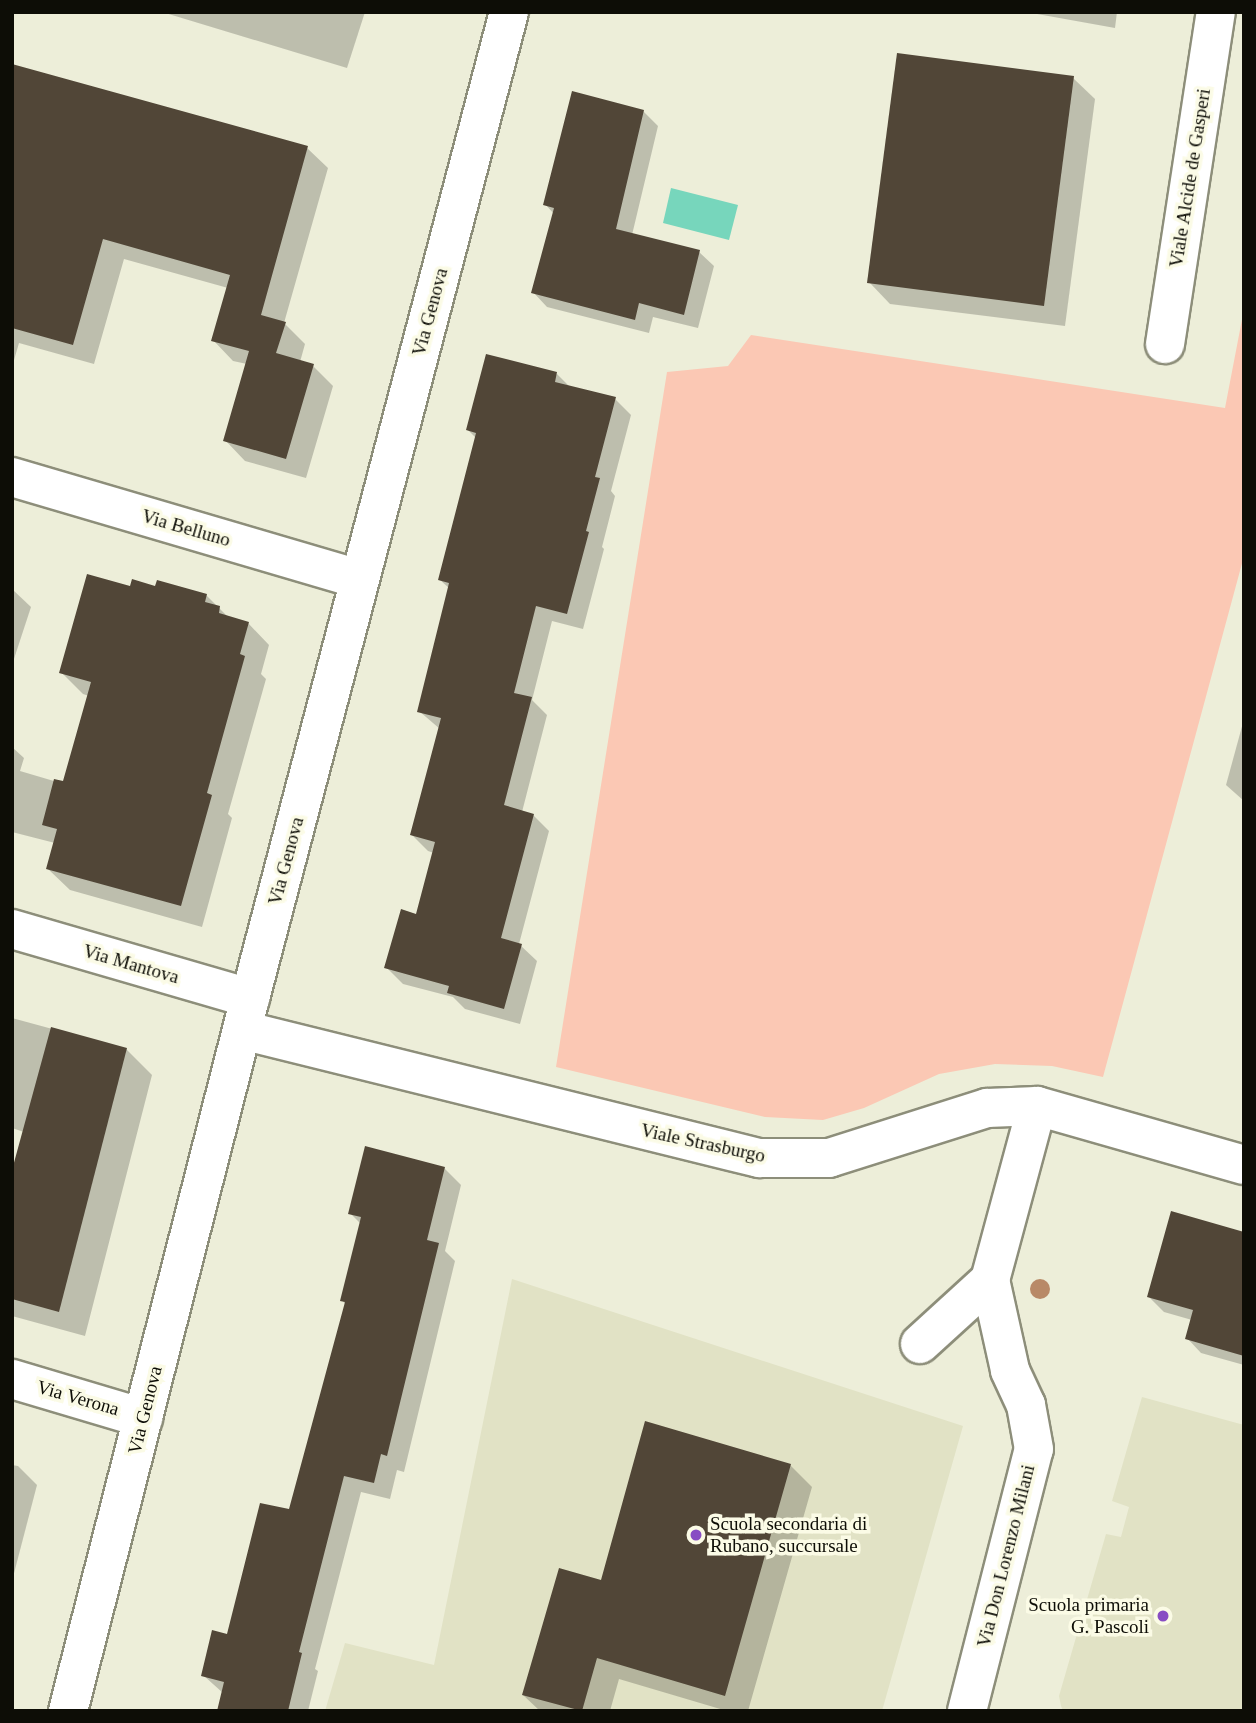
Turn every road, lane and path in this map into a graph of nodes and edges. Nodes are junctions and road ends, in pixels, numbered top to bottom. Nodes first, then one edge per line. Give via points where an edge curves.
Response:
1 (509, 12) edge
2 (1216, 12) edge
3 (1165, 344) dead end
4 (12, 477) edge
5 (359, 579) junction
6 (12, 929) edge
7 (246, 1014) junction
8 (1037, 1106) junction
9 (1244, 1165) edge
10 (990, 1280) junction
11 (920, 1344) dead end
12 (12, 1379) edge
13 (143, 1418) junction
14 (68, 1711) edge
15 (967, 1711) edge

1 - 5 street, Via Genova
2 - 3 street, Viale Alcide de Gasperi
4 - 5 street, Via Belluno
5 - 7 street, Via Genova
6 - 7 street, Via Mantova
7 - 8 street, Viale Strasburgo via 759,1158 829,1158 987,1108
7 - 13 street, Via Genova
8 - 9 street, Viale Strasburgo
8 - 10 street, Via Don Lorenzo Milani
10 - 11 street
10 - 15 street, Via Don Lorenzo Milani via 1010,1370 1026,1405 1034,1450
12 - 13 street, Via Verona
13 - 14 street, Via Genova

